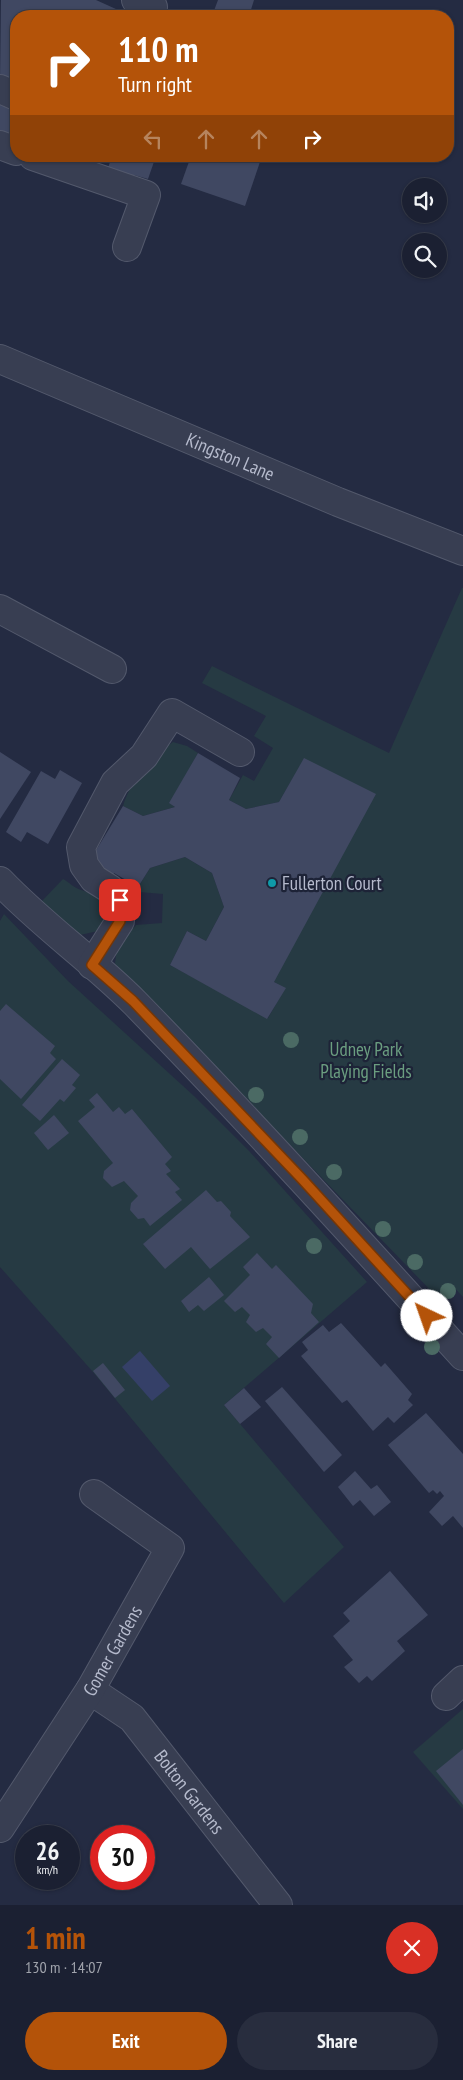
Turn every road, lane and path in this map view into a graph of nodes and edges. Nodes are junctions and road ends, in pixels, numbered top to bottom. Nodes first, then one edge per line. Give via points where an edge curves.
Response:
1 (136, 0) edge
2 (152, 10) edge
3 (50, 162) edge
4 (127, 247) dead end
5 (0, 358) edge
6 (463, 551) edge
7 (0, 609) edge
8 (112, 669) dead end
9 (240, 752) dead end
10 (0, 881) edge
11 (92, 965) junction
12 (463, 1356) edge
13 (94, 1494) dead end
14 (90, 1690) junction
15 (3, 1816) edge
16 (278, 1905) edge

1 - 2 street via 153,7
3 - 4 street via 146,195
5 - 6 street, Kingston Lane via 338,502
7 - 8 street
9 - 11 street via 172,713 144,756 115,783 80,847 84,865 94,879 120,900 120,921
10 - 11 street via 30,912
11 - 12 street via 133,1001 302,1179
13 - 14 street, Gomer Gardens via 170,1548
14 - 15 street, Gomer Gardens
14 - 16 street, Bolton Gardens via 132,1718

